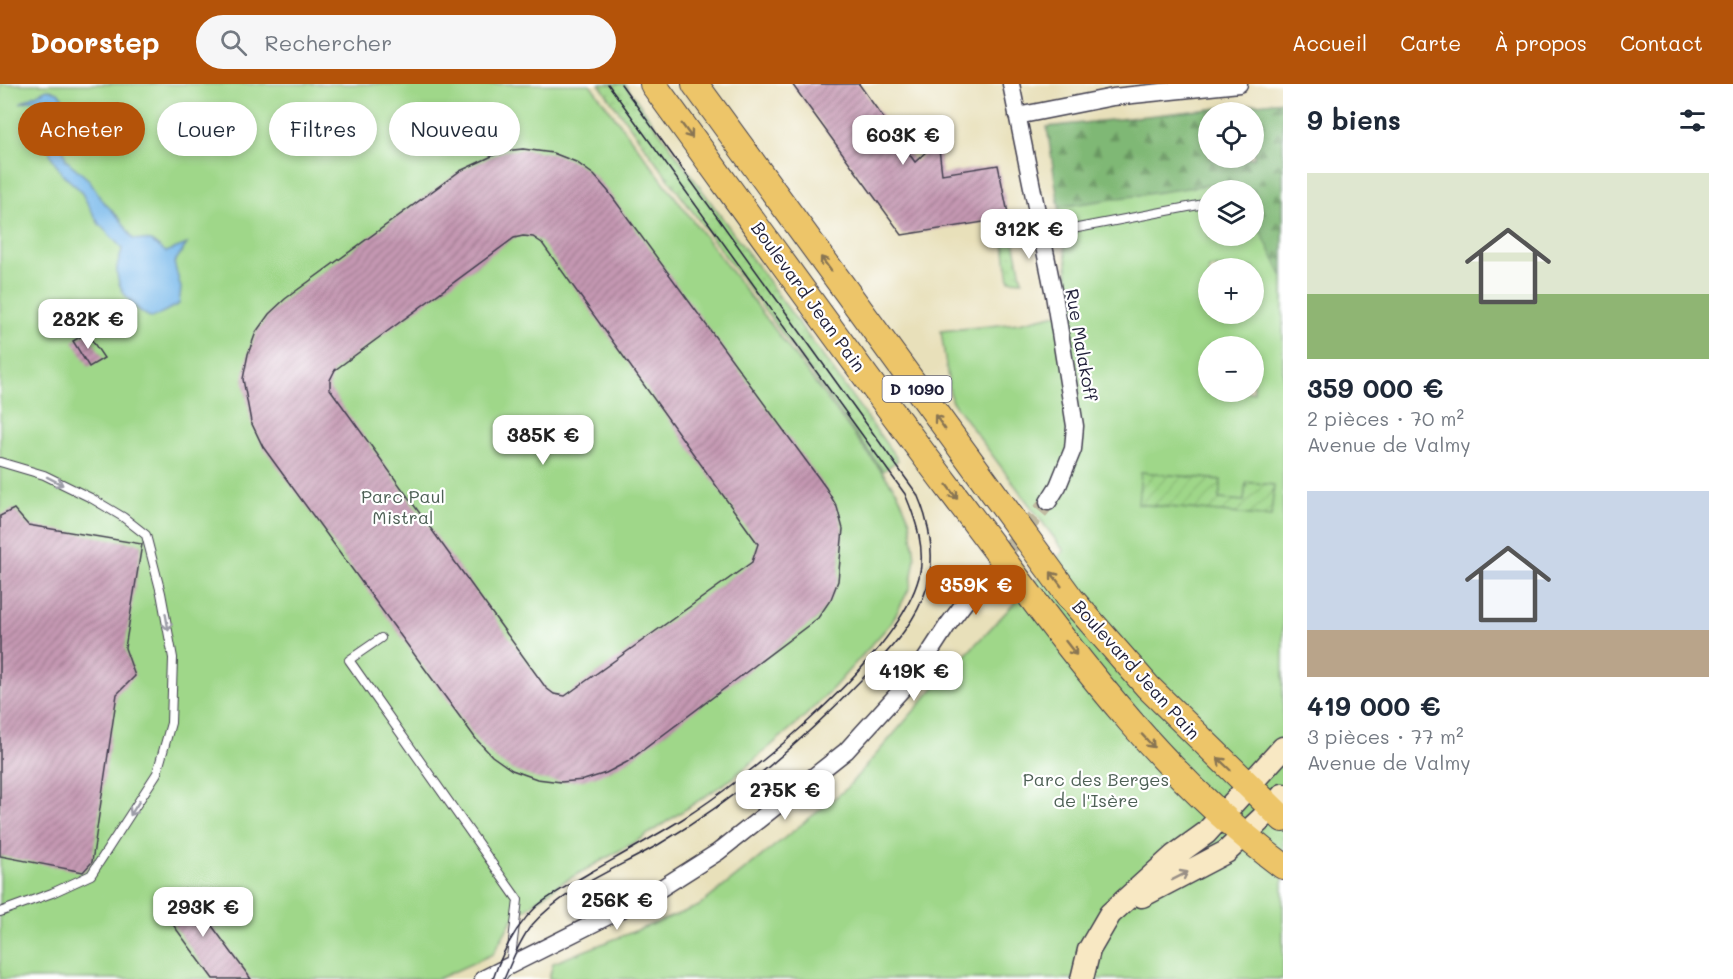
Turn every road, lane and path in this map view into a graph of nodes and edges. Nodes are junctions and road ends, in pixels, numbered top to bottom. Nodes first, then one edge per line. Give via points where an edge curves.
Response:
1 (653, 84) edge
2 (695, 84) edge
3 (1011, 84) edge
4 (1166, 84) edge
5 (1239, 84) edge
6 (1142, 87) edge
7 (1113, 98) junction
8 (1017, 116) junction
9 (1198, 205) edge
10 (1041, 235) junction
11 (0, 462) edge
12 (1048, 502) tunnel mouth
13 (978, 585) tunnel mouth
14 (381, 638) dead end
15 (1283, 748) edge
16 (1249, 788) junction
17 (1279, 808) edge
18 (1222, 816) junction
19 (1243, 837) junction
20 (1283, 866) edge
21 (0, 912) edge
22 (1110, 914) junction
23 (507, 975) edge
24 (483, 979) edge
25 (1082, 979) edge

1 -> 18 main road, Boulevard Jean Pain / D 1090 via 1009,570 1122,713
16 -> 2 main road, Boulevard Jean Pain / D 1090 via 1148,687 1071,599
3 - 8 street, Rue Malakoff
4 - 6 street
5 - 7 street
6 - 7 street
7 - 8 street
8 - 10 street, Rue Malakoff
9 - 10 lane
10 - 12 street, Rue Malakoff via 1075,426 1073,448
11 -> 21 lane via 44,475 91,498 146,535 162,593 173,658 171,723 157,773 97,866 91,874 62,888
13 - 23 street via 915,675 846,751 718,852 652,894
14 - 23 lane via 349,660 518,900
15 - 16 main road
16 - 17 main road, Boulevard Jean Pain / D 1090
16 - 18 main road
17 - 19 main road
18 - 19 main road, Boulevard Jean Pain / D 1090
18 - 22 main road
19 - 20 main road, D 1090
22 -> 19 main road via 1212,861
22 - 25 main road via 1089,950
23 - 24 street

